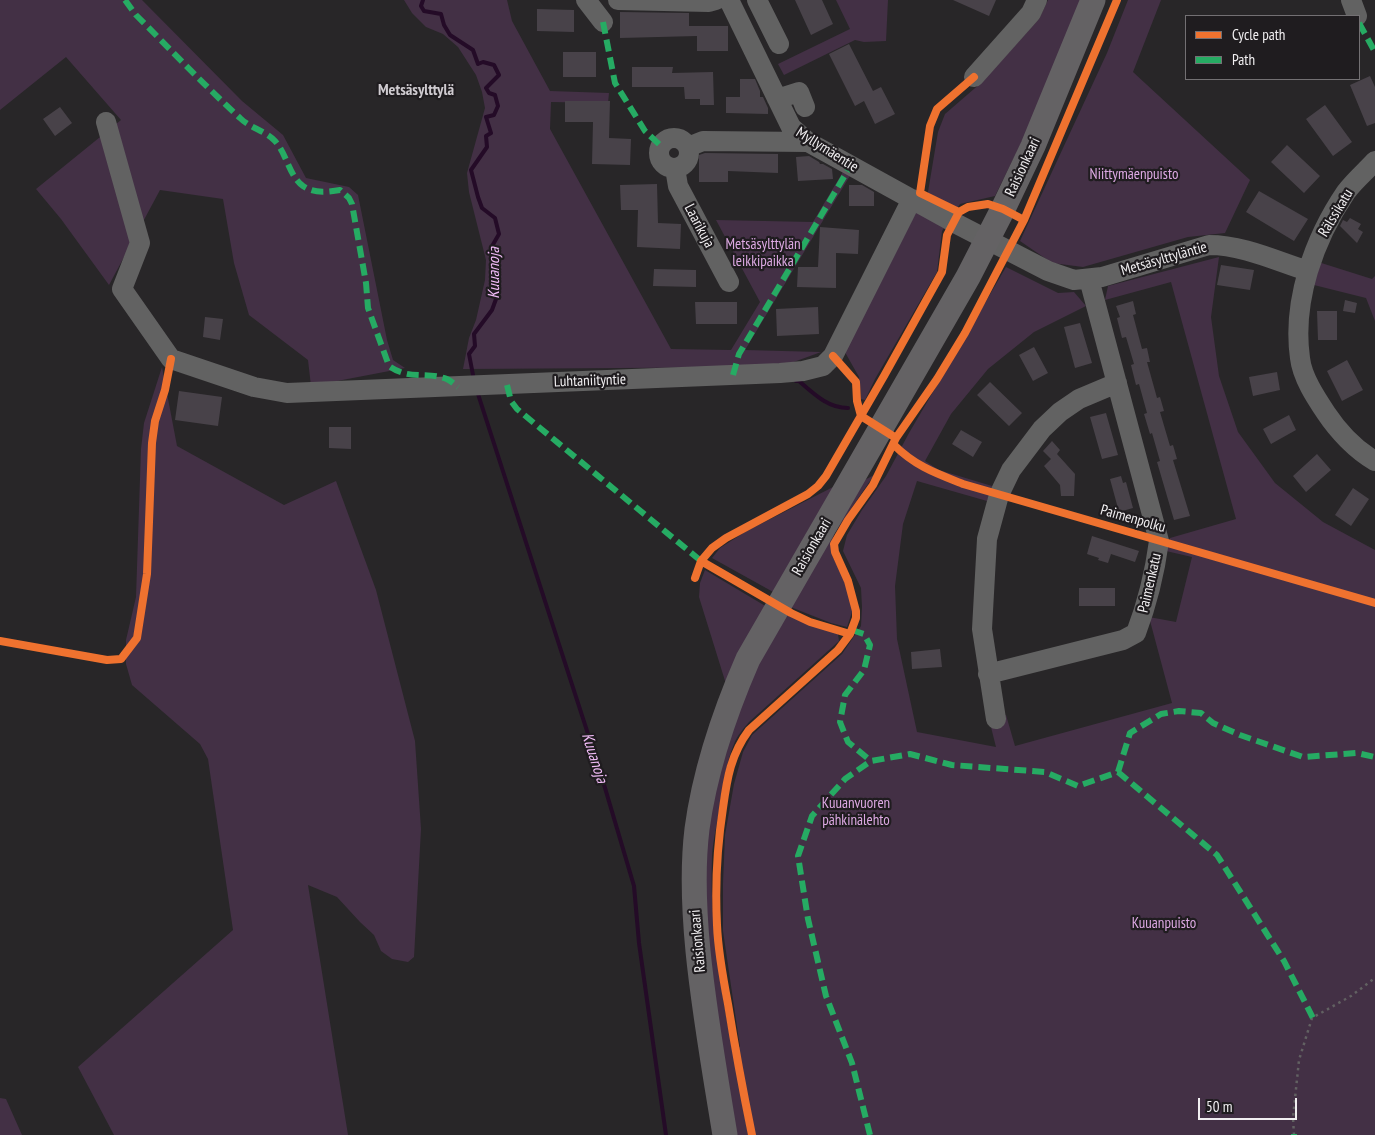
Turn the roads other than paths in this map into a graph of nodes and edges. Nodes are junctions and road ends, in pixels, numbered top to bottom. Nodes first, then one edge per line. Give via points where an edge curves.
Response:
1 (586, 0) edge
2 (618, 0) edge
3 (716, 0) edge
4 (729, 0) edge
5 (757, 0) edge
6 (1037, 0) edge
7 (1092, 0) edge
8 (1351, 0) edge
9 (1357, 15) edge
10 (603, 22) dead end
11 (779, 44) dead end
12 (974, 77) dead end
13 (777, 99) junction
14 (806, 107) dead end
15 (106, 122) dead end
16 (808, 142) junction
17 (688, 147) junction
18 (1375, 161) edge
19 (675, 168) junction
20 (912, 199) junction
21 (987, 239) junction
22 (1308, 271) junction
23 (1089, 279) junction
24 (729, 282) dead end
25 (1117, 383) junction
26 (1375, 460) edge
27 (988, 674) junction
28 (996, 719) dead end
29 (725, 1135) edge

1 - 10 street
2 - 3 street
4 - 13 street, Myllymäentie
5 - 11 street
6 - 12 street via 1031,13
7 - 21 main road, Raisionkaari via 1033,146
8 - 9 street
13 - 14 street via 799,92
13 - 16 street, Myllymäentie via 791,127
15 - 20 street, Luhtaniityntie via 140,243 122,289 171,359 254,387 287,394 733,375 803,371 823,366 833,356
16 - 17 street via 703,141
16 - 20 street, Myllymäentie
17 - 19 street via 687,161
17 - 19 street via 678,138 661,146 660,159 666,166
18 - 22 street, Rälssikatu via 1347,191 1323,233
19 - 24 street, Laarikuja via 678,186
20 - 21 street, Myllymäentie
21 - 23 street, Metsäsylttyläntie via 1060,276 1074,280
21 - 29 main road, Raisionkaari via 748,659 716,738 697,830 694,912
22 - 23 street, Metsäsylttyläntie via 1237,248 1209,245
22 - 26 street via 1299,317 1300,359 1313,393 1335,427
23 - 25 street, Paimenkatu
25 - 27 street via 1080,399 1042,429 1011,470 999,495 987,539 983,584 982,628
25 - 27 street, Paimenkatu via 1159,541 1136,633 1123,640
27 - 28 street

